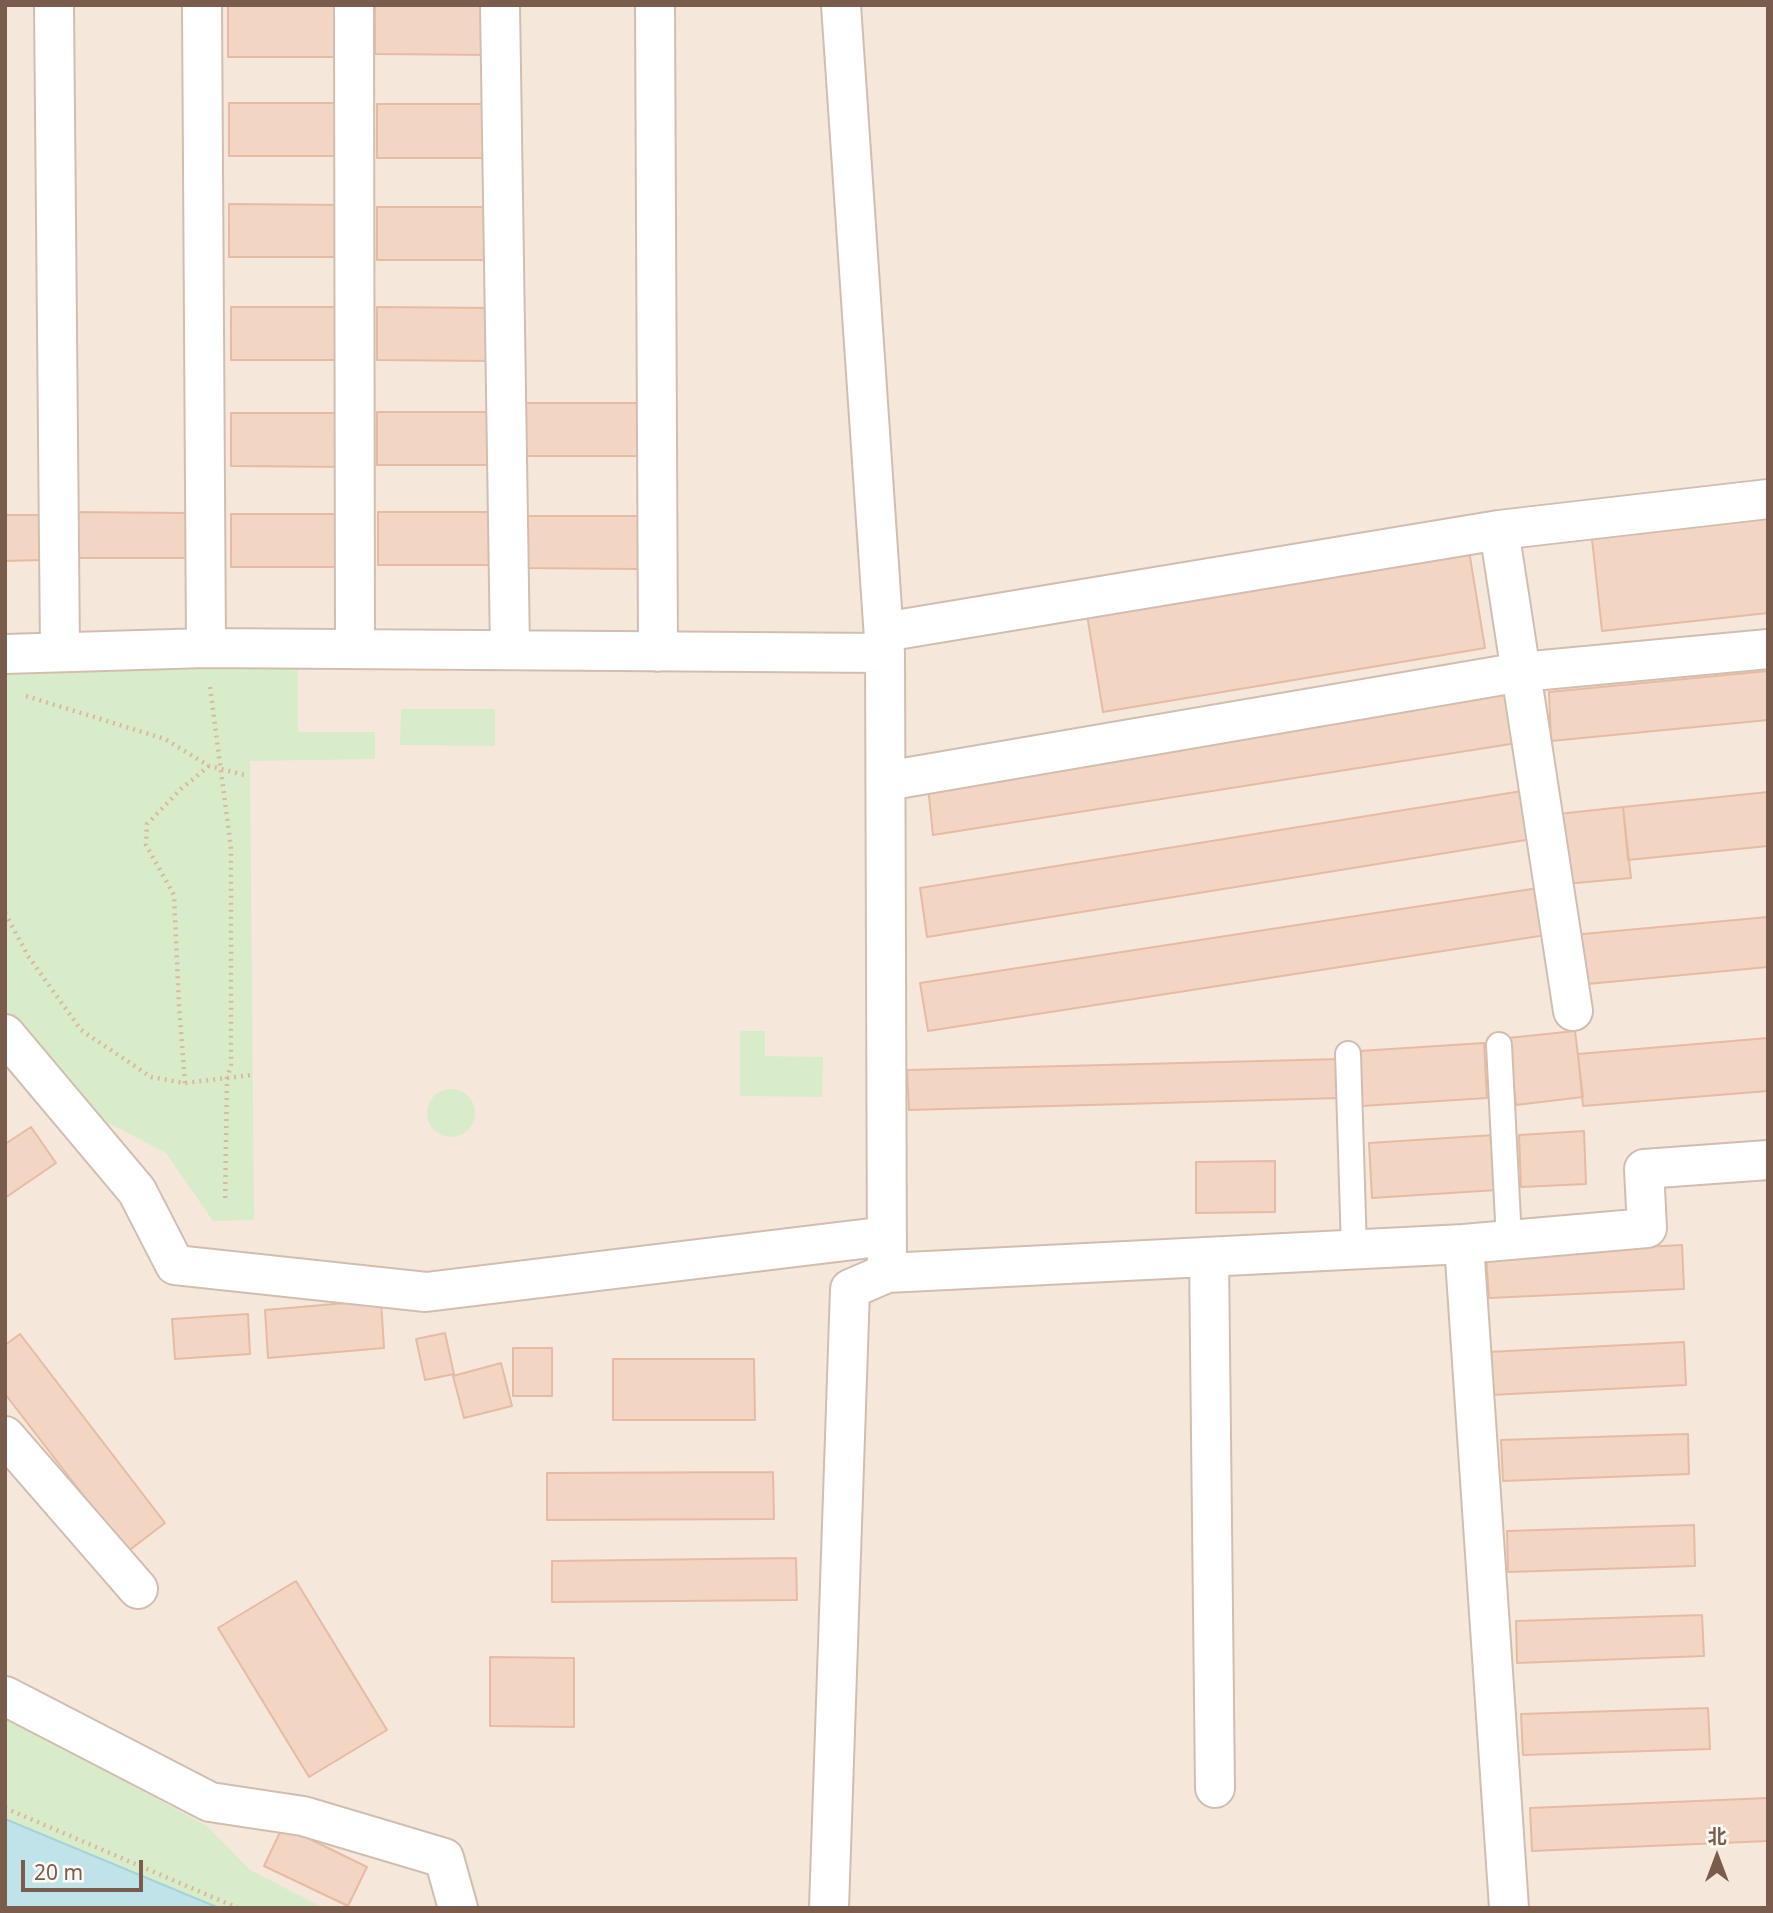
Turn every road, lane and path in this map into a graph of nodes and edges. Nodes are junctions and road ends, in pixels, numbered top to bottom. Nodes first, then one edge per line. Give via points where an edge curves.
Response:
1 (54, 5) edge
2 (202, 5) edge
3 (355, 5) edge
4 (500, 5) edge
5 (655, 5) edge
6 (841, 5) edge
7 (1768, 499) edge
8 (1499, 530) junction
9 (884, 642) junction
10 (206, 648) junction
11 (355, 649) junction
12 (1768, 649) edge
13 (510, 650) junction
14 (60, 652) junction
15 (658, 652) junction
16 (5, 654) edge
17 (1521, 672) junction
18 (18, 694) dead end
19 (208, 766) junction
20 (220, 769) junction
21 (245, 775) dead end
22 (886, 781) junction
23 (5, 912) edge
24 (1573, 1011) dead end
25 (5, 1034) edge
26 (1499, 1045) dead end
27 (1348, 1055) dead end
28 (251, 1075) dead end
29 (227, 1078) junction
30 (185, 1083) junction
31 (1768, 1160) edge
32 (225, 1202) dead end
33 (1509, 1240) junction
34 (1464, 1244) junction
35 (1354, 1250) junction
36 (887, 1255) junction
37 (1209, 1257) junction
38 (5, 1436) edge
39 (138, 1589) dead end
40 (5, 1696) edge
41 (1215, 1788) dead end
42 (5, 1808) edge
43 (238, 1908) edge
44 (458, 1908) edge
45 (829, 1908) edge
46 (1510, 1908) edge

1 - 14 street
2 - 10 street
3 - 11 street
4 - 13 street
5 - 15 street
6 - 9 street
7 - 8 street
8 - 9 street
8 - 17 street
9 - 15 street
9 - 22 street
10 - 11 street
10 - 14 street
10 - 20 path
11 - 13 street
12 - 17 street
13 - 15 street
14 - 16 street
17 - 22 street
17 - 24 street
18 - 19 path via 165,739
19 - 20 path
19 - 30 path via 147,824 146,845 174,895
20 - 21 path
20 - 29 path via 231,848 231,1065
22 - 36 street
23 - 30 path via 27,957 81,1030 151,1077
25 - 36 street via 137,1191 175,1265 426,1292
26 - 33 lane
27 - 35 lane
28 - 29 path
29 - 30 path
29 - 32 path
31 - 33 street via 1644,1169 1647,1228
33 - 34 street
34 - 35 street
34 - 46 street
35 - 37 street
36 - 37 street
36 - 45 street via 849,1289
37 - 41 street
38 - 39 street
40 - 44 street via 210,1802 303,1816 443,1857
42 - 43 path

